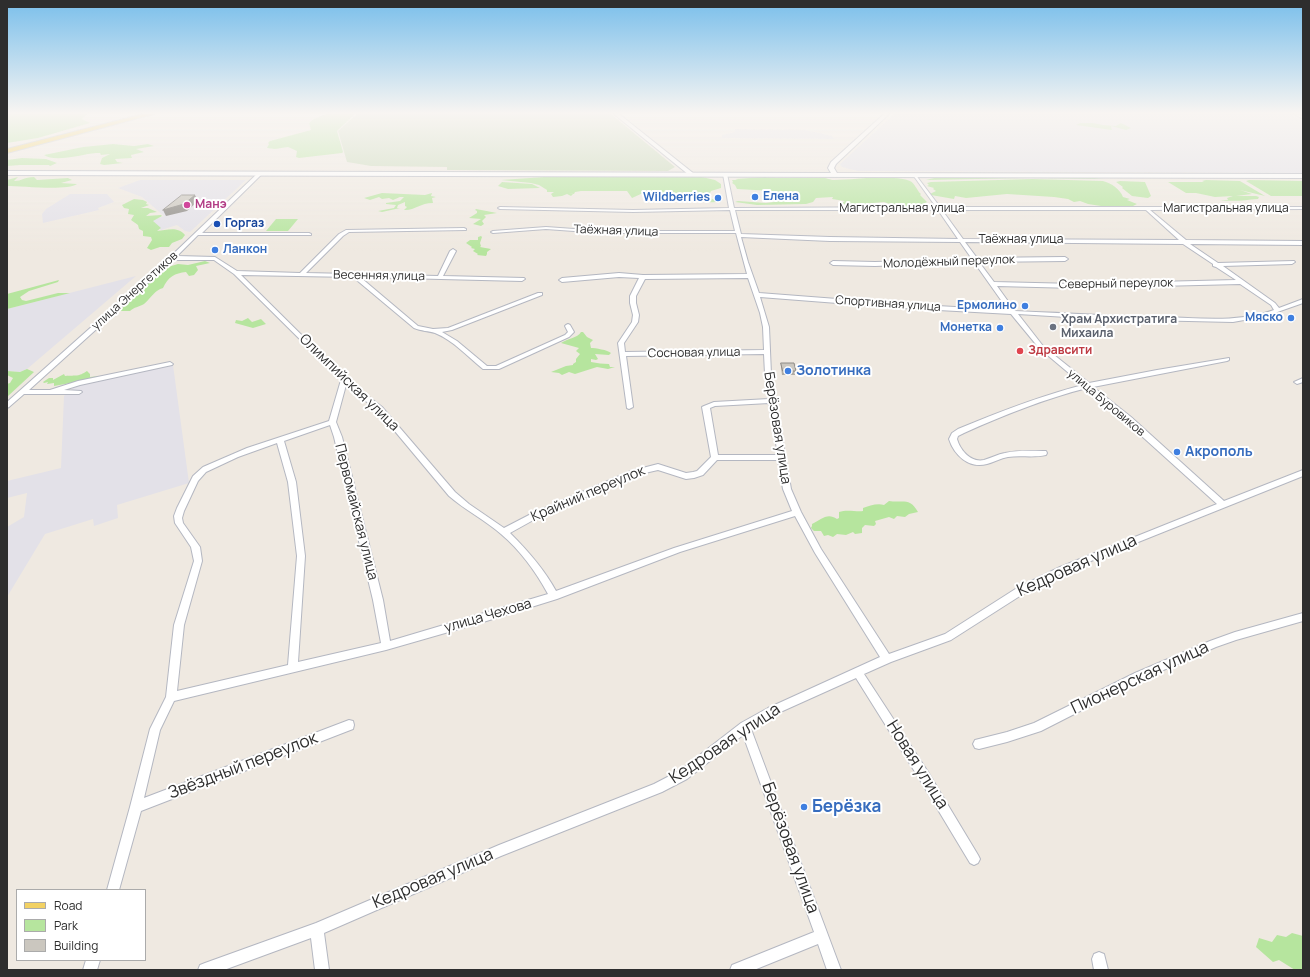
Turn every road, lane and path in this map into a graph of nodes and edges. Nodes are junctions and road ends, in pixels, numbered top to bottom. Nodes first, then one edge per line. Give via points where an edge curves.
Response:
1 (673, 160) edge
2 (835, 160) junction
3 (824, 166) dead end
4 (818, 170) dead end
5 (7, 173) edge
6 (261, 173) junction
7 (691, 174) junction
8 (726, 174) junction
9 (790, 174) junction
10 (834, 174) junction
11 (872, 175) junction
12 (915, 175) junction
13 (1303, 176) edge
14 (500, 208) dead end
15 (1303, 208) edge
16 (732, 209) junction
17 (939, 209) junction
18 (1148, 210) junction
19 (464, 229) dead end
20 (493, 232) dead end
21 (197, 234) junction
22 (309, 234) dead end
23 (738, 234) junction
24 (961, 240) junction
25 (1183, 241) junction
26 (1303, 243) edge
27 (453, 252) dead end
28 (172, 258) junction
29 (1065, 259) dead end
30 (975, 260) junction
31 (1292, 262) dead end
32 (833, 263) dead end
33 (1215, 265) junction
34 (236, 273) junction
35 (301, 275) junction
36 (356, 276) junction
37 (750, 276) junction
38 (440, 277) junction
39 (643, 278) junction
40 (522, 279) dead end
41 (562, 280) dead end
42 (1240, 282) junction
43 (993, 284) junction
44 (540, 294) dead end
45 (757, 295) junction
46 (1303, 301) edge
47 (1012, 311) junction
48 (1278, 311) junction
49 (568, 326) dead end
50 (437, 332) junction
51 (766, 352) junction
52 (622, 354) junction
53 (1227, 359) dead end
54 (170, 364) dead end
55 (344, 380) junction
56 (1087, 386) junction
57 (23, 392) junction
58 (51, 392) junction
59 (79, 392) dead end
60 (772, 401) junction
61 (7, 406) edge
62 (629, 407) dead end
63 (332, 422) junction
64 (280, 440) junction
65 (1043, 453) dead end
66 (781, 457) junction
67 (715, 458) junction
68 (1303, 473) edge
69 (1223, 505) junction
70 (797, 512) junction
71 (504, 532) junction
72 (554, 596) junction
73 (1303, 617) edge
74 (386, 646) junction
75 (887, 659) junction
76 (293, 667) junction
77 (858, 673) junction
78 (172, 697) junction
79 (349, 725) dead end
80 (745, 727) junction
81 (979, 744) dead end
82 (136, 806) junction
83 (974, 859) dead end
84 (113, 889) edge
85 (317, 929) junction
86 (821, 936) junction
87 (206, 970) edge
88 (322, 970) edge
89 (737, 970) edge
90 (834, 970) edge

1 - 7 street
2 - 3 main road
2 - 10 main road via 831,168
2 - 11 main road via 835,166 840,169
4 - 9 main road
5 - 6 main road
6 - 7 main road
6 - 21 street, улица Энергетиков
7 - 8 main road
8 - 9 main road
8 - 16 street, Берёзовая улица
9 - 10 main road
10 - 11 main road
11 - 12 main road
12 - 13 main road
12 - 17 street, улица Буровиков
14 - 16 street, Магистральная улица via 633,211
15 - 18 street, Магистральная улица
16 - 17 street, Магистральная улица
16 - 23 street, Берёзовая улица
17 - 18 street, Магистральная улица
17 - 24 street, улица Буровиков
18 - 25 street
19 - 35 street via 348,231
20 - 23 street, Таёжная улица via 546,228 602,232
21 - 22 street
21 - 28 street, улица Энергетиков
23 - 24 street, Таёжная улица via 830,239
23 - 37 street, Берёзовая улица
24 - 25 street, Таёжная улица
24 - 30 street, улица Буровиков
25 - 26 street, Таёжная улица
25 - 33 street
27 - 38 street
28 - 34 street, Олимпийская улица via 215,259
28 - 57 street, улица Энергетиков
29 - 30 street, Молодёжный переулок
30 - 32 street, Молодёжный переулок
30 - 43 street, улица Буровиков
31 - 33 street
33 - 42 street
34 - 35 street, Весенняя улица
34 - 55 street, Олимпийская улица
35 - 36 street, Весенняя улица
36 - 38 street, Весенняя улица
36 - 50 street via 416,327
37 - 39 street
37 - 45 street, Берёзовая улица
38 - 40 street, Весенняя улица
39 - 41 street via 619,275
39 - 52 street via 633,297 636,318 621,342
42 - 43 street, Северный переулок via 1076,286
42 - 48 street via 1274,304
43 - 47 street, улица Буровиков
44 - 50 street
45 - 47 street, Спортивная улица
45 - 51 street, Берёзовая улица via 766,327
46 - 48 street, Спортивная улица
47 - 48 street, Спортивная улица via 1099,317 1237,321
47 - 56 street, улица Буровиков via 1041,347
49 - 50 street via 571,332 567,336 496,368 485,368 455,342
51 - 52 street, Сосновая улица
51 - 60 street, Берёзовая улица
52 - 62 street
53 - 56 street
54 - 58 street via 78,383
55 - 63 street
55 - 71 street, Олимпийская улица via 380,409 452,494
56 - 65 street via 1054,395 981,422 961,431 953,440 962,454 979,463 1005,455
56 - 69 street, улица Буровиков via 1128,419
57 - 58 street
57 - 61 street, улица Энергетиков
58 - 59 street
60 - 66 street, Берёзовая улица
60 - 67 street via 714,404 706,407
63 - 64 street
63 - 74 street, Первомайская улица via 338,436 377,592
64 - 76 street via 292,482 301,556
64 - 78 street via 236,454 201,472 178,514 179,523 194,543 198,561 179,624
66 - 67 street
66 - 70 street, Берёзовая улица via 787,489
67 - 71 street, Крайний переулок via 700,473 694,475 686,476 658,467 634,473 534,516
68 - 69 street, Кедровая улица
69 - 75 street, Кедровая улица via 1064,569 1020,591 948,637
70 - 72 street, улица Чехова via 650,560
70 - 75 street, Берёзовая улица via 818,551
71 - 72 street, Олимпийская улица via 523,551
72 - 74 street, улица Чехова
73 - 81 street, Пионерская улица via 1213,644 1139,676 1037,727
74 - 76 street, улица Чехова
75 - 77 street, Кедровая улица
76 - 78 street, улица Чехова
77 - 80 street, Кедровая улица via 814,690
77 - 83 street, Новая улица
78 - 82 street via 155,729
79 - 82 street, Звёздный переулок
80 - 85 street, Кедровая улица via 683,774 658,788 499,851
80 - 86 street, Берёзовая улица
82 - 84 street
85 - 87 street, Кедровая улица
85 - 88 street
86 - 89 street
86 - 90 street, Берёзовая улица

